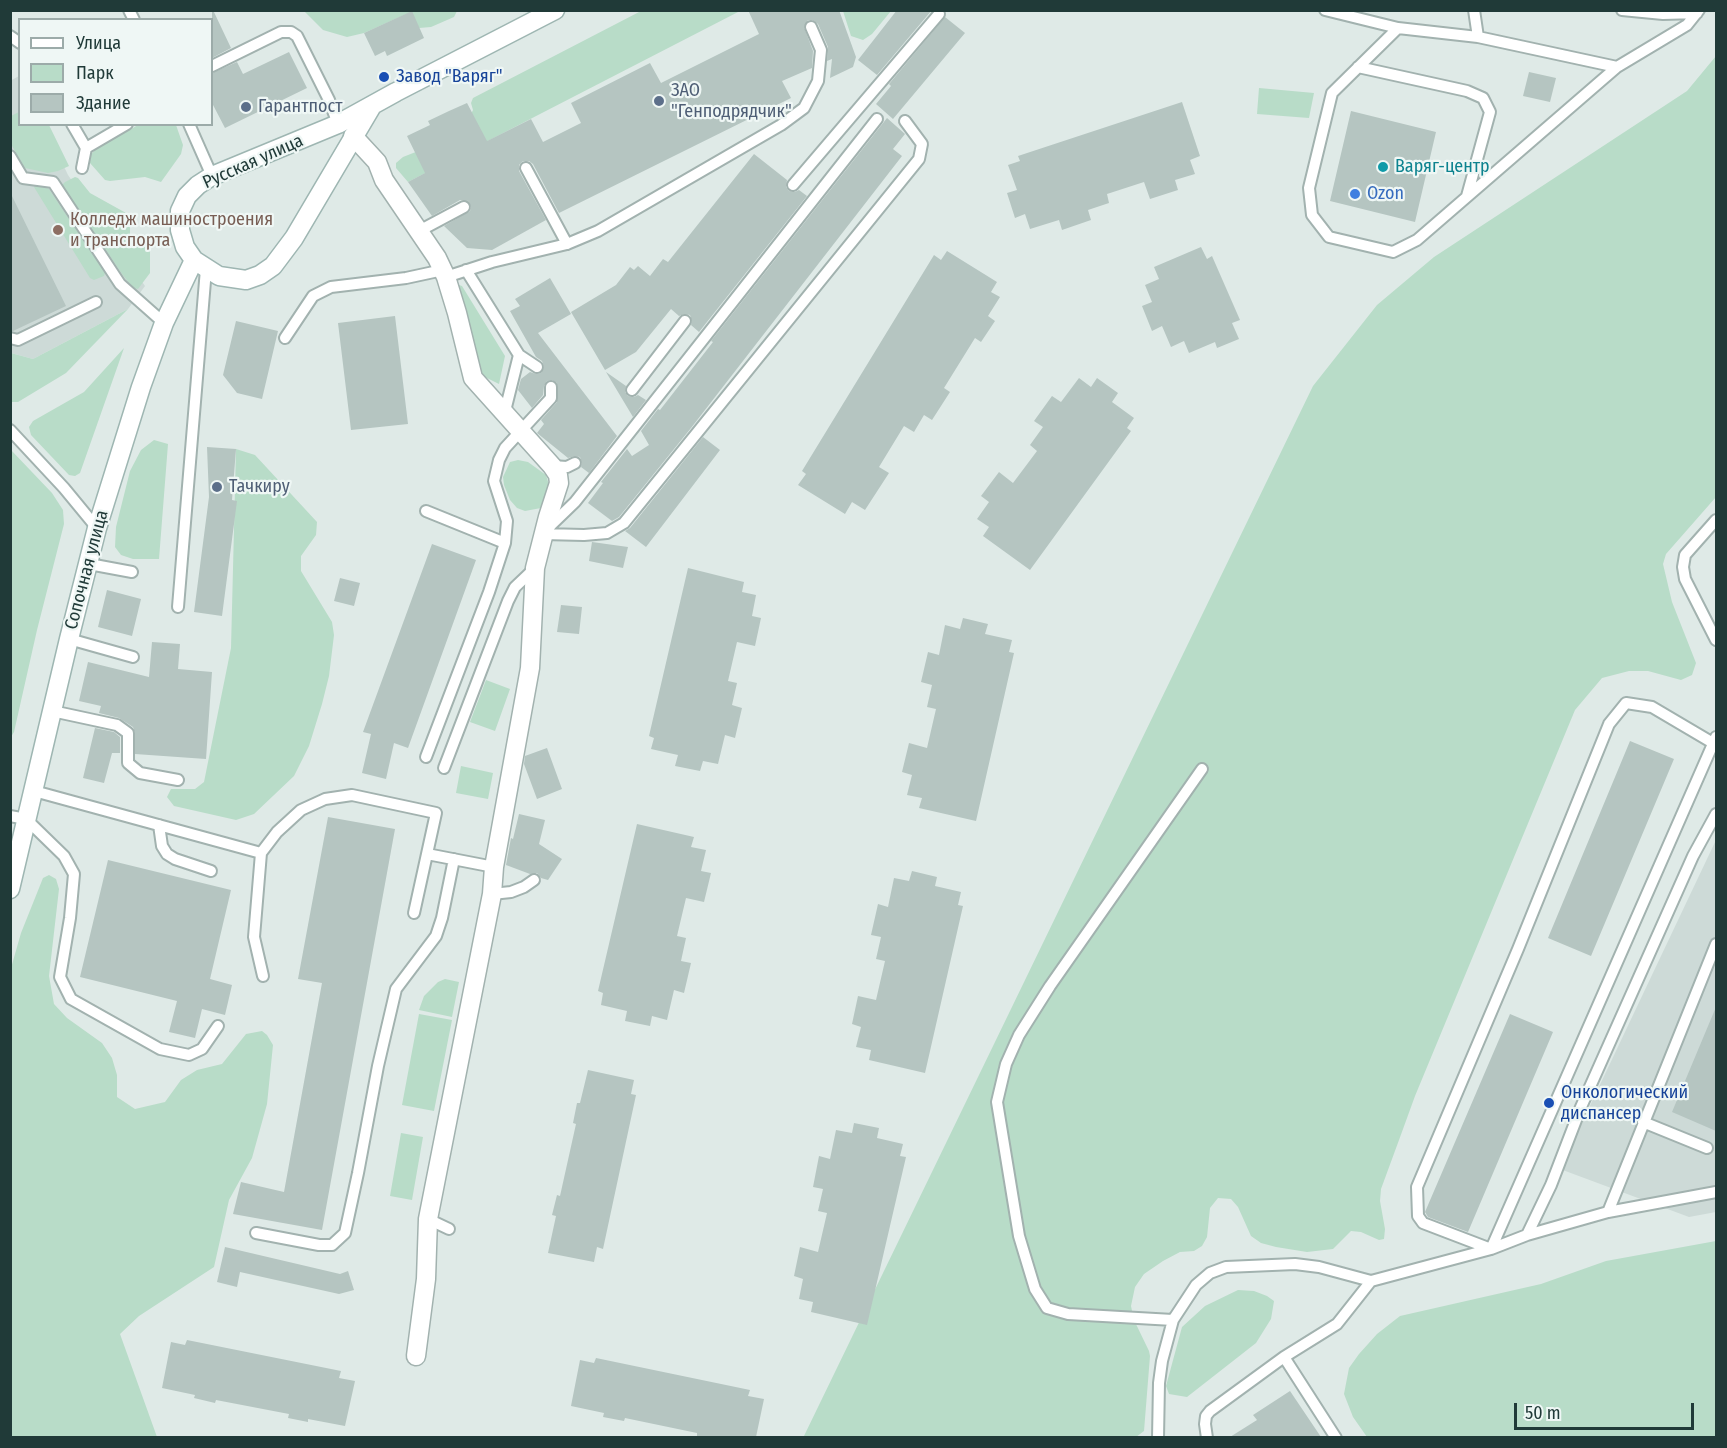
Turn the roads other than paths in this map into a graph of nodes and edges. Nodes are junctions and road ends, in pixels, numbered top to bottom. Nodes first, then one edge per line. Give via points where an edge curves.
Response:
1 (1325, 10) edge
2 (1474, 10) edge
3 (1622, 10) edge
4 (550, 11) edge
5 (1698, 12) edge
6 (939, 14) dead end
7 (811, 27) dead end
8 (1398, 28) junction
9 (1478, 38) junction
10 (213, 66) edge
11 (1358, 67) junction
12 (1617, 67) junction
13 (372, 105) junction
14 (877, 119) dead end
15 (905, 121) dead end
16 (338, 124) junction
17 (73, 126) edge
18 (124, 126) edge
19 (190, 126) edge
20 (353, 136) junction
21 (86, 148) junction
22 (10, 156) edge
23 (82, 168) dead end
24 (526, 168) dead end
25 (212, 176) junction
26 (793, 185) dead end
27 (1467, 197) junction
28 (464, 207) dead end
29 (419, 231) junction
30 (567, 244) junction
31 (200, 264) junction
32 (466, 270) junction
33 (444, 273) junction
34 (96, 302) dead end
35 (685, 321) dead end
36 (164, 323) junction
37 (10, 338) edge
38 (285, 338) dead end
39 (519, 355) junction
40 (537, 367) dead end
41 (551, 387) dead end
42 (632, 390) dead end
43 (504, 415) junction
44 (10, 430) edge
45 (520, 432) junction
46 (575, 463) dead end
47 (552, 466) junction
48 (426, 512) dead end
49 (1716, 520) edge
50 (97, 528) junction
51 (543, 534) junction
52 (505, 543) junction
53 (89, 564) junction
54 (535, 568) junction
55 (132, 572) dead end
56 (178, 607) dead end
57 (69, 639) junction
58 (1716, 640) edge
59 (133, 657) dead end
60 (52, 711) junction
61 (1715, 740) edge
62 (426, 757) dead end
63 (444, 768) dead end
64 (1202, 769) dead end
65 (178, 780) dead end
66 (34, 791) junction
67 (1716, 814) edge
68 (19, 817) edge
69 (159, 825) junction
70 (261, 853) junction
71 (427, 854) junction
72 (454, 858) junction
73 (494, 867) junction
74 (211, 871) dead end
75 (534, 880) dead end
76 (10, 889) edge
77 (492, 894) junction
78 (414, 913) dead end
79 (1716, 944) edge
80 (263, 976) dead end
81 (218, 1026) dead end
82 (1643, 1122) junction
83 (1707, 1148) dead end
84 (1716, 1192) edge
85 (430, 1208) junction
86 (1608, 1212) junction
87 (448, 1229) dead end
88 (256, 1233) dead end
89 (1527, 1235) junction
90 (1491, 1249) junction
91 (1371, 1281) junction
92 (1173, 1320) junction
93 (416, 1356) dead end
94 (1284, 1357) junction
95 (1158, 1437) edge
96 (1207, 1437) edge
97 (1336, 1437) edge

1 - 8 lane
2 - 9 lane
3 - 5 lane
4 - 13 main road, Русская улица
5 - 12 lane via 1687,25
6 - 26 lane
7 - 30 lane via 821,50 818,81 804,108 608,225
8 - 9 lane
8 - 11 lane
9 - 12 lane
10 - 16 lane via 281,32 291,32 297,36
11 - 27 lane via 1483,98 1490,112
11 - 27 lane via 1332,93 1309,188 1312,216 1329,237 1393,252 1417,240
12 - 27 lane
13 - 16 main road, Русская улица
13 - 20 main road
14 - 51 lane via 575,502
15 - 51 lane via 922,144 919,159 624,523 607,533
16 - 25 main road, Русская улица
17 - 21 lane
18 - 21 lane
19 - 25 lane
20 - 29 main road via 377,162 384,180
20 - 31 main road via 294,238 273,266 246,280 219,276
21 - 23 lane
22 - 36 lane via 22,178 52,182 120,284
24 - 30 lane
25 - 31 main road, Русская улица via 187,196 180,212 185,247
28 - 29 lane
29 - 33 main road
30 - 32 lane
31 - 36 main road, Сопочная улица
31 - 56 lane
32 - 33 lane
32 - 39 lane
33 - 38 lane via 331,287 313,296
33 - 43 main road via 473,378
34 - 37 lane via 18,340
35 - 42 lane
36 - 50 main road, Сопочная улица
39 - 40 lane
39 - 43 lane
41 - 45 lane via 551,398
43 - 45 main road
44 - 50 lane
45 - 47 main road
45 - 52 lane via 505,448 494,481 507,521
46 - 47 lane
47 - 51 main road via 559,483
48 - 52 lane
49 - 58 lane via 1685,555 1683,567 1685,579
50 - 53 main road, Сопочная улица
51 - 54 main road
52 - 62 lane
53 - 55 lane
53 - 57 main road, Сопочная улица
54 - 63 lane via 515,587 508,601
54 - 73 main road via 530,668
57 - 59 lane
57 - 60 main road, Сопочная улица
60 - 65 lane via 117,725 128,733 128,763 140,772
60 - 66 main road, Сопочная улица
61 - 90 lane
61 - 90 lane via 1652,707 1626,703 1609,724 1417,1187 1418,1216 1423,1223
64 - 92 lane via 1019,1035 1006,1064 998,1102 1019,1236 1035,1289 1047,1308 1068,1314
66 - 68 main road, Сопочная улица
66 - 69 lane
67 - 89 lane via 1693,856
68 - 76 main road, Сопочная улица
68 - 81 lane via 64,856 74,874 60,977 71,999 160,1049 189,1054 202,1049
69 - 70 lane
69 - 74 lane via 167,854
70 - 71 lane via 301,810 325,799 352,795 436,813
70 - 80 lane via 254,938
71 - 72 lane
71 - 78 lane
72 - 73 lane
72 - 88 lane via 436,936 396,989 345,1233 332,1245
73 - 77 main road
75 - 77 lane via 511,892
77 - 85 main road
79 - 82 lane
82 - 83 lane
82 - 86 lane
84 - 86 lane
85 - 87 lane via 430,1220
85 - 93 main road
86 - 89 lane
89 - 90 lane
90 - 91 lane
91 - 92 lane via 1295,1264 1226,1267 1210,1273 1196,1285
91 - 94 lane via 1337,1324
92 - 95 lane via 1159,1383
94 - 96 lane via 1210,1411 1206,1416
94 - 97 lane

